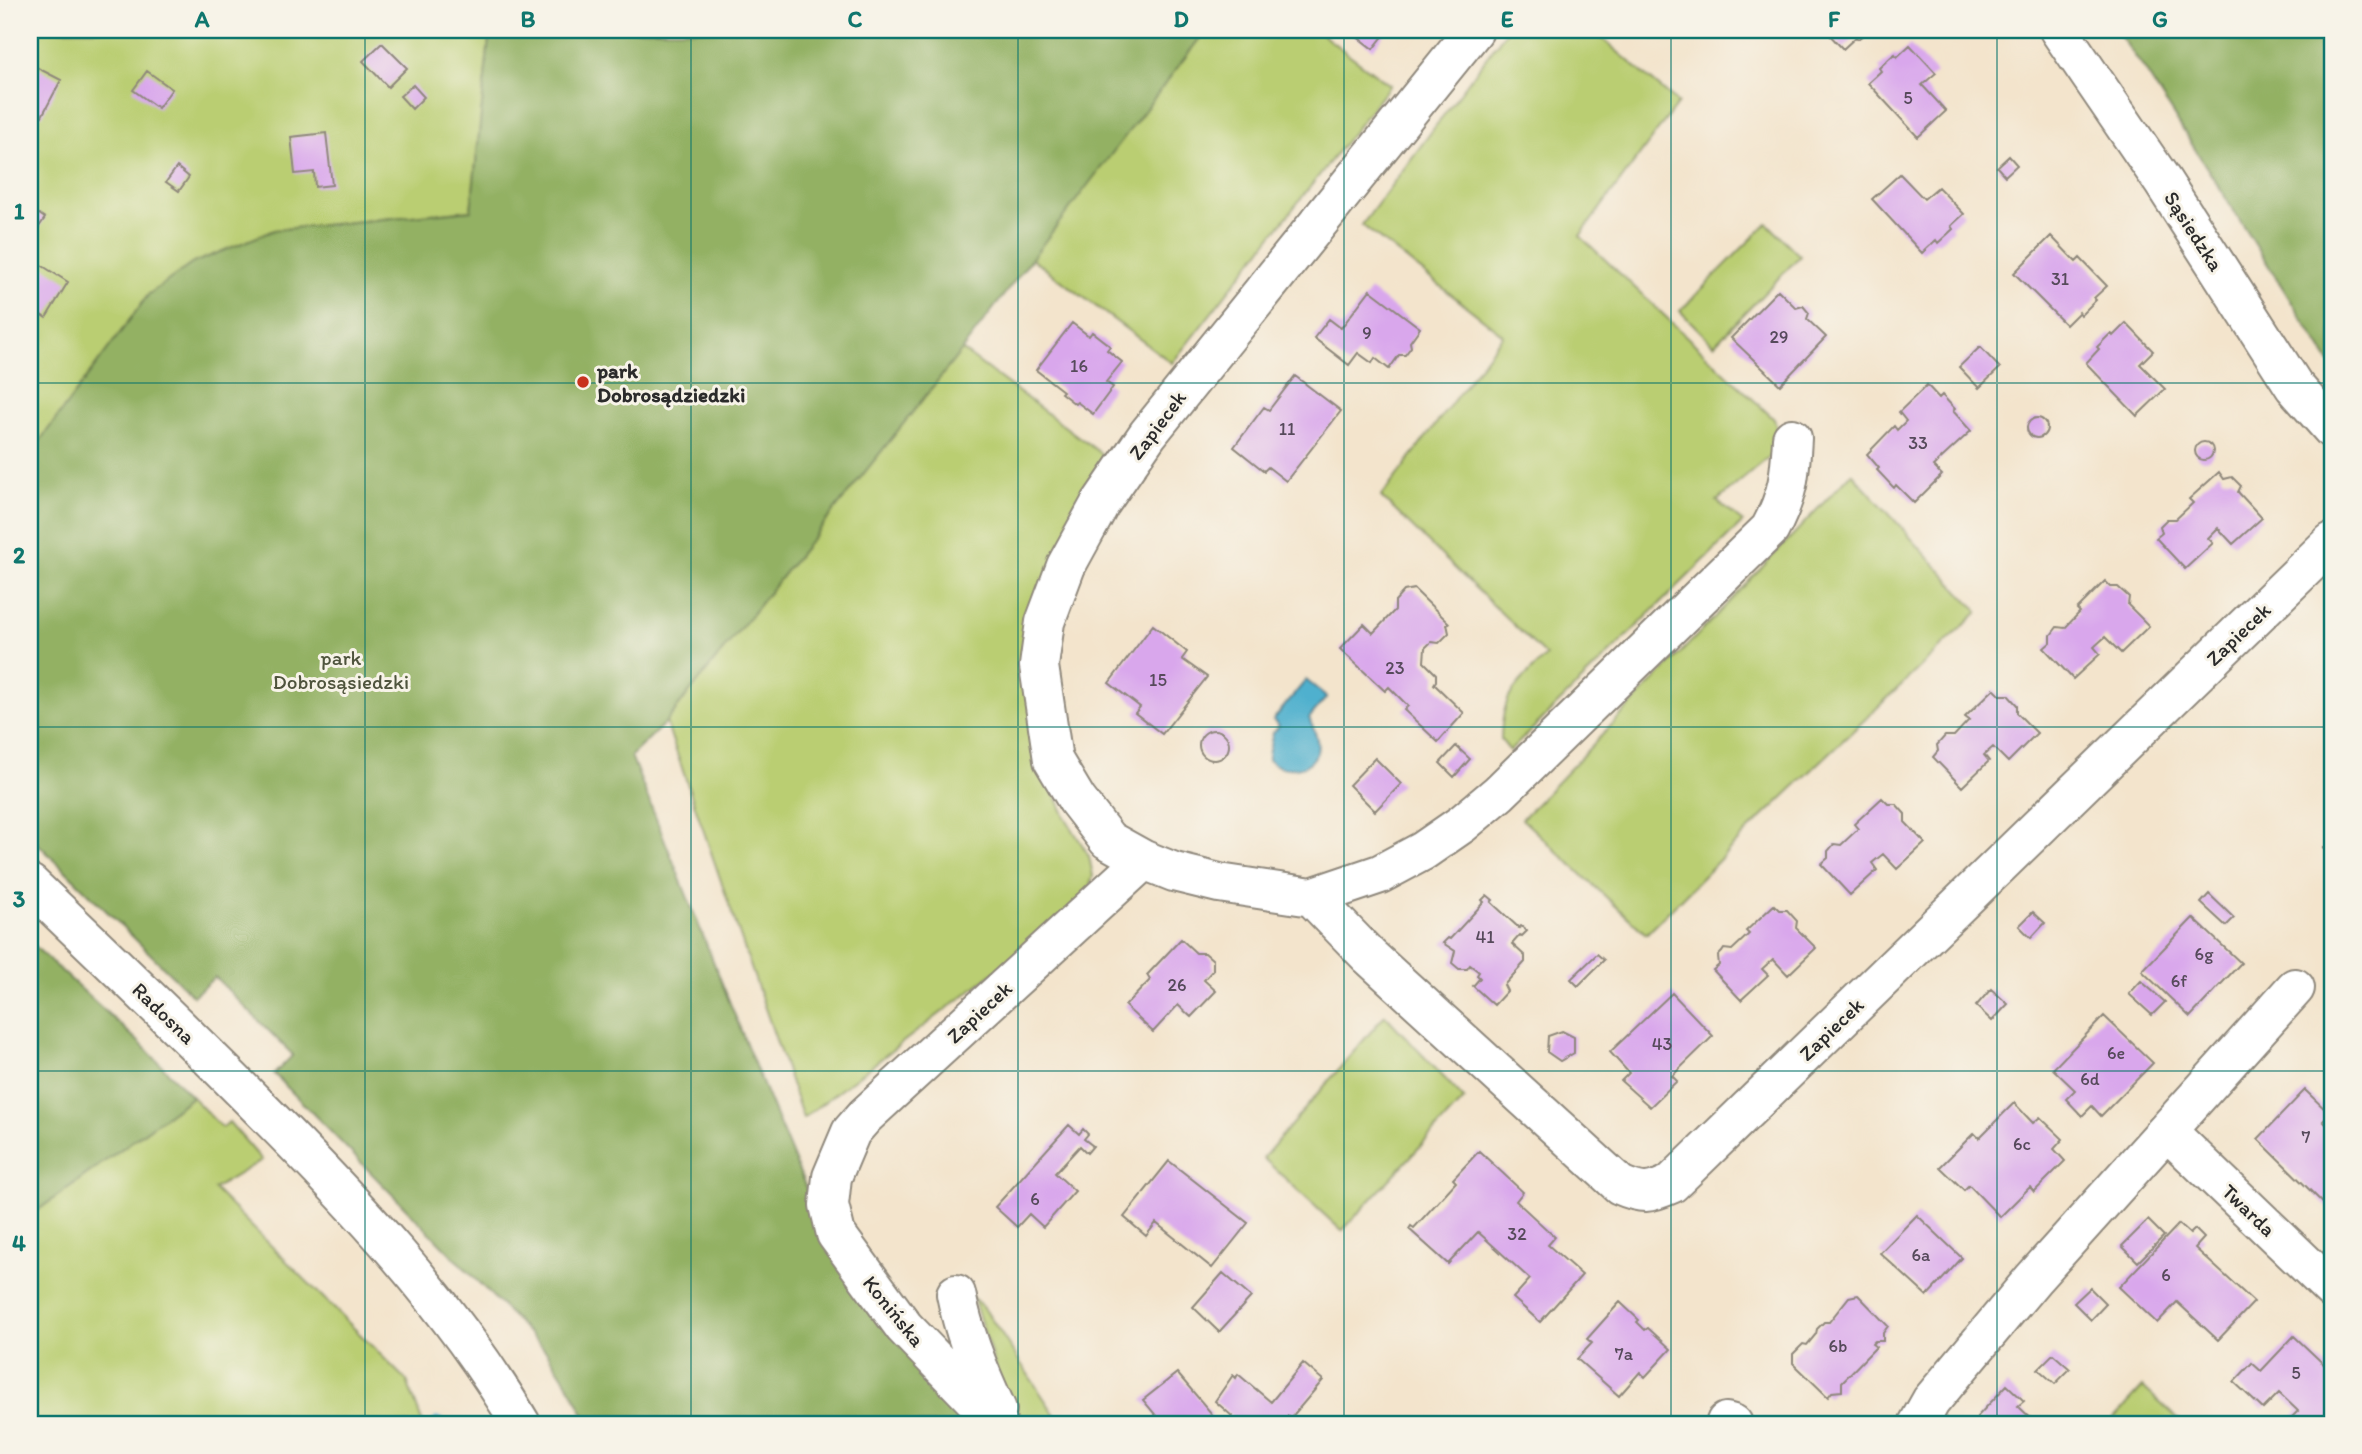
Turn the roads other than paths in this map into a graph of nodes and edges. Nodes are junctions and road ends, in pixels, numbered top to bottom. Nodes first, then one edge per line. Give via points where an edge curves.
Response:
1 (1474, 30) edge
2 (2059, 30) edge
3 (2332, 429) edge
4 (1793, 438) dead end
5 (2332, 542) edge
6 (1144, 860) junction
7 (30, 884) edge
8 (1312, 897) junction
9 (2295, 988) dead end
10 (2167, 1131) junction
11 (832, 1177) joint
12 (2332, 1289) edge
13 (956, 1294) dead end
14 (1914, 1423) edge
15 (521, 1424) edge
16 (998, 1424) edge
17 (1004, 1424) edge

1 - 6 street, Zapiecek via 1148,434 1100,504 1066,566 1045,622 1040,666 1053,761 1108,840
2 - 3 street, Sąsiedzka via 2294,386
4 - 8 street, Zapiecek via 1784,502 1770,529 1499,793 1423,851 1380,874
5 - 8 street, Zapiecek via 1671,1184 1653,1192 1620,1185 1369,957
6 - 8 street, Zapiecek via 1220,883
6 - 11 street, Zapiecek via 864,1116 850,1132
7 - 15 street, Radosna via 209,1057 381,1234 484,1366
9 - 10 street
10 - 12 street, Twarda
10 - 14 street via 2032,1279
11 - 16 street, Konińska via 829,1205 836,1234 904,1327
13 - 17 street via 973,1356

